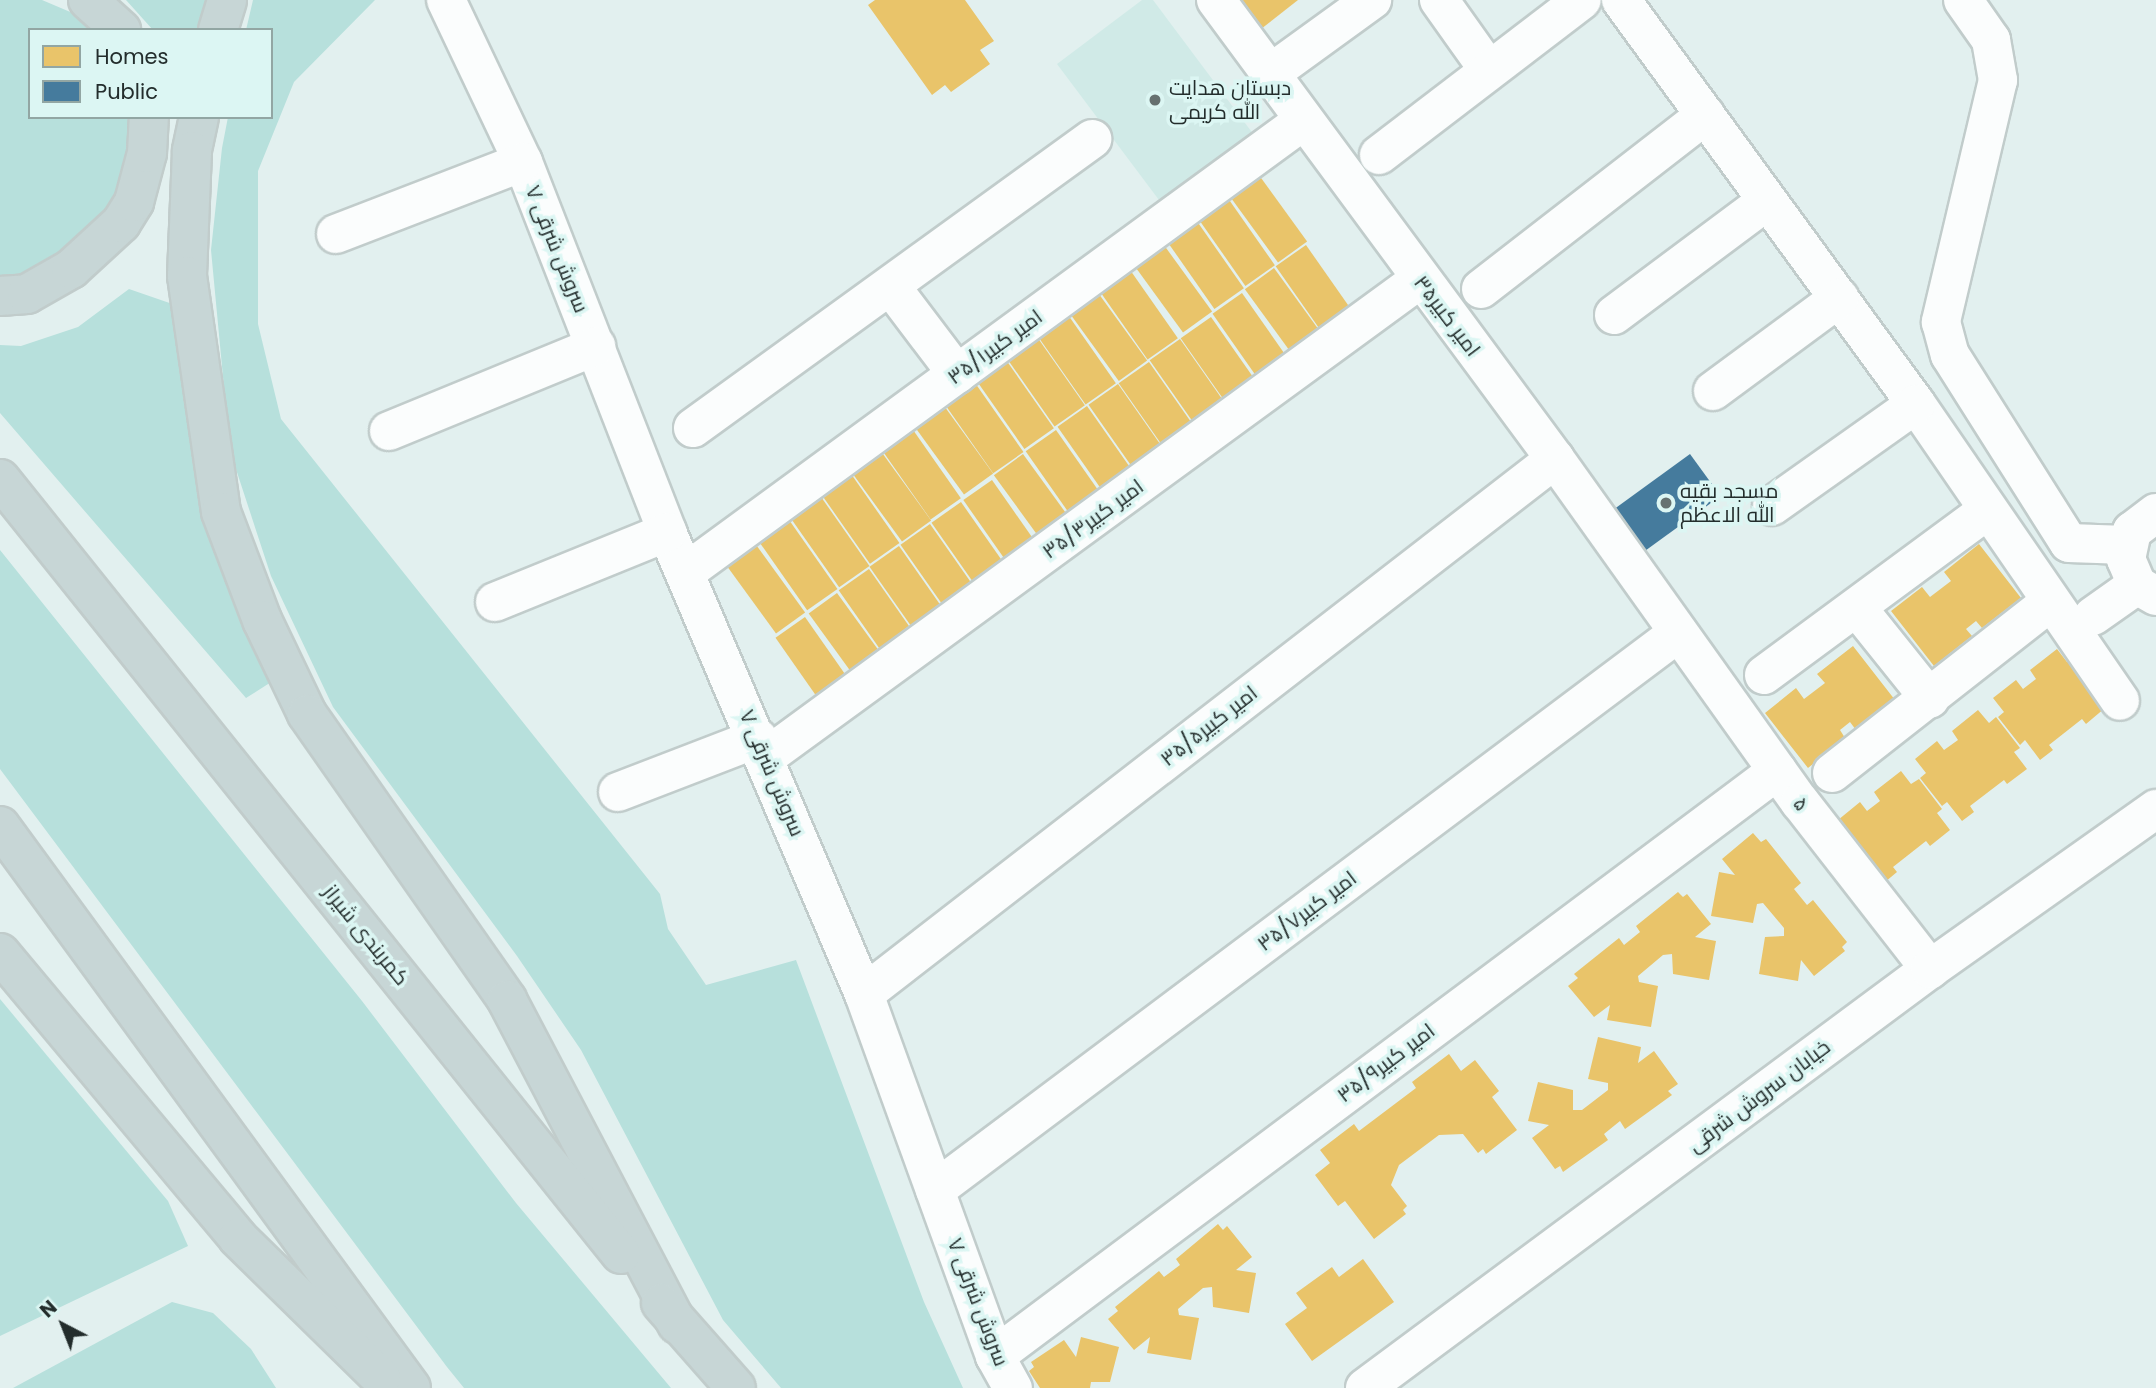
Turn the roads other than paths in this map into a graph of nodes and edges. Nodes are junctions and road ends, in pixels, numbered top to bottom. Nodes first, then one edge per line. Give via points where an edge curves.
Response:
1 (89, 0) edge
2 (227, 0) edge
3 (446, 0) edge
4 (1216, 0) edge
5 (1372, 0) edge
6 (1439, 0) edge
7 (1582, 0) edge
8 (1621, 0) edge
9 (1964, 0) edge
10 (119, 28) edge
11 (220, 28) edge
12 (1488, 69) junction
13 (1271, 73) junction
14 (1705, 116) junction
15 (149, 119) edge
16 (199, 119) edge
17 (1303, 121) junction
18 (1092, 139) dead end
19 (1379, 155) dead end
20 (523, 162) junction
21 (1767, 201) junction
22 (336, 234) dead end
23 (1419, 280) junction
24 (892, 288) junction
25 (1481, 289) dead end
26 (0, 296) edge
27 (1839, 298) junction
28 (1614, 315) dead end
29 (596, 346) junction
30 (957, 374) junction
31 (1713, 391) dead end
32 (1916, 404) junction
33 (693, 428) dead end
34 (389, 431) dead end
35 (1555, 459) junction
36 (0, 479) edge
37 (1772, 506) dead end
38 (1988, 510) junction
39 (2156, 513) edge
40 (667, 532) junction
41 (2126, 545) junction
42 (686, 572) junction
43 (2147, 590) edge
44 (2051, 601) junction
45 (495, 602) dead end
46 (1858, 609) junction
47 (2093, 616) dead end
48 (1678, 633) junction
49 (1764, 675) dead end
50 (1930, 699) junction
51 (2120, 701) dead end
52 (762, 748) junction
53 (1777, 771) junction
54 (1832, 773) dead end
55 (618, 792) dead end
56 (2156, 809) edge
57 (0, 826) edge
58 (0, 953) edge
59 (1930, 969) junction
60 (864, 994) junction
61 (935, 1190) junction
62 (677, 1324) junction
63 (1004, 1372) edge
64 (1386, 1382) edge
65 (391, 1388) edge
66 (411, 1388) edge
67 (736, 1388) edge

1 - 10 highway
2 - 11 highway
3 - 20 street, سروش شرقی ۷
4 - 13 street, امیر کبیر۳۵
5 - 13 street
6 - 12 street
7 - 12 street
8 - 14 street
9 - 41 street via 1991,40 1998,80 1941,322 1950,355 2069,543
12 - 19 street
13 - 17 street, امیر کبیر۳۵
14 - 21 street
14 - 25 street
15 - 26 highway via 147,153 134,202 121,223 71,269 27,294
16 - 62 highway via 192,150 187,276 221,512 262,620 314,725 507,1000
17 - 23 street, امیر کبیر۳۵
17 - 30 street, امیر کبیر۳۵/۱
18 - 24 street
20 - 22 street
20 - 29 street, سروش شرقی ۷
21 - 27 street
21 - 28 street
23 - 35 street, امیر کبیر۳۵
23 - 52 street, امیر کبیر۳۵/۳
24 - 30 street
24 - 33 street
27 - 31 street
27 - 32 street
29 - 34 street
29 - 40 street, سروش شرقی ۷
30 - 42 street, امیر کبیر۳۵/۱
32 - 37 street
32 - 38 street
35 - 48 street, امیر کبیر۳۵
35 - 60 street, امیر کبیر۳۵/۵
36 - 62 highway, کمربندی شیراز
38 - 44 street
38 - 46 street
39 - 41 street via 2142,519
40 - 42 street, سروش شرقی ۷
40 - 45 street
41 - 43 street via 2129,573
42 - 52 street, سروش شرقی ۷
43 - 47 street
44 - 50 street
44 - 51 street
46 - 49 street
46 - 50 street
48 - 53 street, ۵
48 - 61 street, امیر کبیر۳۵/۷
50 - 54 street
52 - 55 street, امیر کبیر۳۵/۳
52 - 60 street, سروش شرقی ۷
53 - 59 street, ۵
53 - 63 street, امیر کبیر۳۵/۹
56 - 59 street, خیابان سروش شرقی
57 - 66 highway
58 - 65 highway via 238,1238
59 - 64 street, خیابان سروش شرقی
60 - 61 street, سروش شرقی ۷
61 - 63 street, سروش شرقی ۷
62 - 67 highway, کمربندی شیراز

